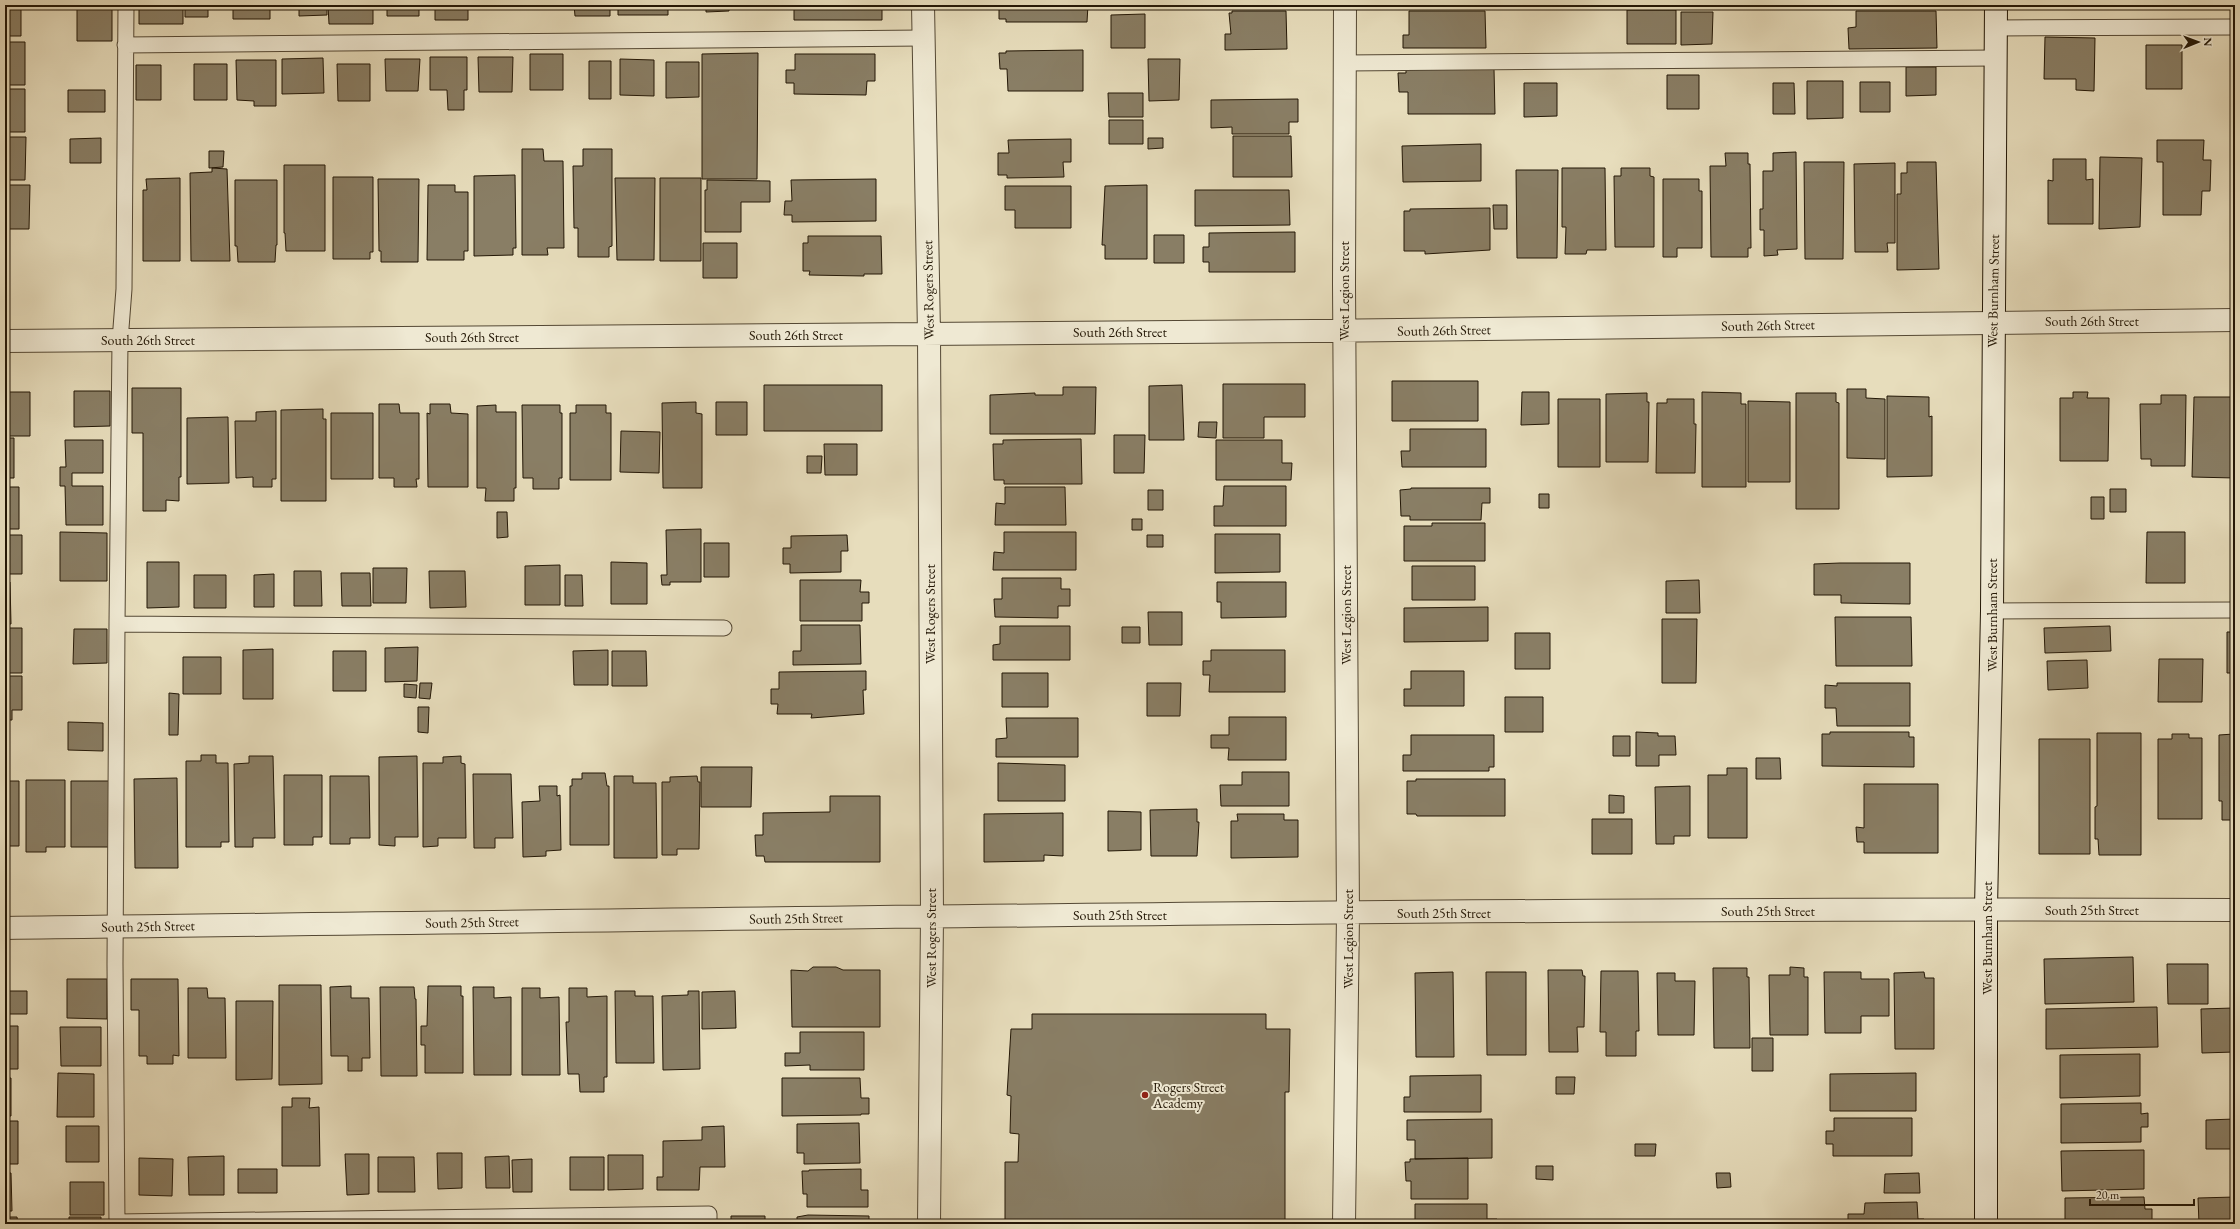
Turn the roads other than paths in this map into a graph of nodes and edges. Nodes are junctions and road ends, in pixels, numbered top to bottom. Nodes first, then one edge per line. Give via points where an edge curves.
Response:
1 (126, 5) edge
2 (923, 5) edge
3 (1345, 5) edge
4 (1996, 5) edge
5 (2235, 27) edge
6 (1995, 28) junction
7 (923, 38) junction
8 (125, 44) junction
9 (1995, 58) junction
10 (1344, 63) junction
11 (2235, 320) edge
12 (1992, 322) junction
13 (1344, 331) junction
14 (929, 334) junction
15 (120, 340) junction
16 (5, 341) edge
17 (2235, 610) edge
18 (1992, 611) junction
19 (117, 624) junction
20 (724, 628) dead end
21 (1986, 909) junction
22 (2235, 910) edge
23 (1348, 914) junction
24 (932, 916) junction
25 (116, 927) junction
26 (5, 928) edge
27 (117, 1223) edge
28 (709, 1224) edge
29 (929, 1224) edge
30 (1344, 1224) edge
31 (1986, 1224) edge

1 - 8 lane
2 - 7 street, West Rogers Street
3 - 10 street, West Legion Street
4 - 6 street, West Burnham Street
5 - 6 lane
6 - 9 street, West Burnham Street
7 - 8 lane
7 - 14 street, West Rogers Street
8 - 15 lane via 124,289
9 - 10 lane
9 - 12 street, West Burnham Street
10 - 13 street, West Legion Street
11 - 12 street, South 26th Street
12 - 13 street, South 26th Street
12 - 18 street, West Burnham Street
13 - 14 street, South 26th Street
13 - 23 street, West Legion Street
14 - 15 street, South 26th Street
14 - 24 street, West Rogers Street
15 - 16 street, South 26th Street
15 - 19 lane
17 - 18 lane
18 - 21 street, West Burnham Street
19 - 20 lane
19 - 25 lane
21 - 22 street, South 25th Street
21 - 23 street, South 25th Street
21 - 31 street, West Burnham Street
23 - 24 street, South 25th Street
23 - 30 street, West Legion Street
24 - 25 street, South 25th Street
24 - 29 street, West Rogers Street
25 - 26 street, South 25th Street
25 - 27 lane
27 - 28 lane via 709,1214

